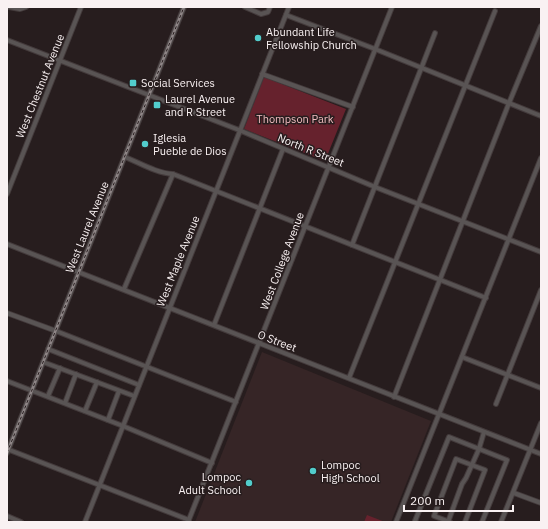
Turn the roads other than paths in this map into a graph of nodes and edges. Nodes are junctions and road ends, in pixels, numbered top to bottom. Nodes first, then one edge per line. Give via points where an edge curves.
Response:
1 (9, 7) edge
2 (26, 7) edge
3 (81, 7) edge
4 (184, 7) edge
5 (245, 7) edge
6 (270, 7) edge
7 (289, 7) edge
8 (392, 7) edge
9 (495, 11) dead end
10 (286, 15) junction
11 (541, 26) edge
12 (435, 33) dead end
13 (7, 40) edge
14 (375, 49) junction
15 (59, 61) junction
16 (422, 68) junction
17 (262, 74) junction
18 (466, 86) junction
19 (149, 96) junction
20 (510, 103) junction
21 (353, 107) junction
22 (541, 116) edge
23 (239, 130) junction
24 (283, 149) junction
25 (125, 156) junction
26 (541, 158) edge
27 (329, 167) junction
28 (173, 174) junction
29 (375, 187) junction
30 (215, 191) junction
31 (7, 194) edge
32 (419, 204) junction
33 (260, 208) junction
34 (463, 222) junction
35 (305, 226) junction
36 (509, 240) junction
37 (7, 244) edge
38 (352, 245) junction
39 (541, 252) edge
40 (395, 262) junction
41 (79, 272) junction
42 (440, 280) junction
43 (124, 289) junction
44 (541, 290) edge
45 (486, 298) junction
46 (169, 308) junction
47 (7, 313) edge
48 (214, 325) junction
49 (56, 331) junction
50 (259, 343) junction
51 (48, 349) junction
52 (462, 357) junction
53 (43, 362) junction
54 (146, 366) junction
55 (60, 368) junction
56 (76, 374) junction
57 (507, 375) junction
58 (349, 378) junction
59 (7, 381) edge
60 (97, 382) junction
61 (139, 385) junction
62 (541, 388) edge
63 (32, 390) junction
64 (119, 391) junction
65 (48, 396) junction
66 (134, 396) junction
67 (394, 397) junction
68 (236, 402) junction
69 (65, 403) junction
70 (496, 404) dead end
71 (85, 411) junction
72 (439, 414) junction
73 (108, 420) junction
74 (541, 423) edge
75 (123, 426) junction
76 (484, 432) junction
77 (479, 449) junction
78 (530, 450) junction
79 (7, 451) edge
80 (541, 454) edge
81 (212, 463) junction
82 (471, 464) junction
83 (100, 485) junction
84 (514, 493) junction
85 (541, 504) edge
86 (7, 516) edge
87 (188, 521) edge
88 (21, 522) edge
89 (85, 522) edge
90 (396, 522) edge
91 (416, 522) edge
92 (449, 522) edge
93 (465, 522) edge
94 (482, 522) edge
95 (501, 522) edge

1 - 2 street
3 - 15 street, West Chestnut Avenue
4 - 19 street, West Laurel Avenue
5 - 6 street via 262,14 268,12
7 - 10 street, West Maple Avenue
8 - 14 street, West College Avenue
9 - 18 street
10 - 14 street
10 - 17 street, West Maple Avenue
11 - 20 street
12 - 16 street
13 - 15 street, North R Street
14 - 16 street
14 - 21 street, West College Avenue
15 - 19 street, North R Street
15 - 31 street, West Chestnut Avenue
16 - 18 street
16 - 29 street
17 - 21 street
17 - 23 street, West Maple Avenue
18 - 20 street
18 - 32 street
19 - 23 street, North R Street
19 - 25 street, West Laurel Avenue
20 - 22 street
20 - 34 street
21 - 27 street, West College Avenue
23 - 24 street, North R Street
23 - 30 street, West Maple Avenue
24 - 27 street, North R Street
24 - 33 street
25 - 28 street via 166,174
25 - 41 street, West Laurel Avenue
26 - 36 street
27 - 29 street, North R Street
27 - 35 street, West College Avenue
28 - 30 street
28 - 43 street
29 - 32 street, North R Street
29 - 38 street
30 - 33 street
30 - 46 street, West Maple Avenue
32 - 34 street, North R Street
32 - 40 street
33 - 35 street
33 - 48 street
34 - 36 street, North R Street
34 - 42 street
35 - 38 street
35 - 50 street, West College Avenue
36 - 39 street, North R Street
36 - 45 street
37 - 41 street, O Street
38 - 40 street
40 - 42 street
40 - 58 street
41 - 43 street, O Street
41 - 49 street, West Laurel Avenue
42 - 45 street
42 - 67 street
43 - 46 street, O Street
44 - 57 street
45 - 52 street
46 - 48 street, O Street
46 - 54 street, West Maple Avenue
47 - 49 street
48 - 50 street, O Street
49 - 51 street, West Laurel Avenue
49 - 54 street
50 - 58 street, O Street
50 - 68 street, West College Avenue
51 - 53 street, West Laurel Avenue
51 - 61 street
52 - 57 street
52 - 72 street
53 - 55 street
53 - 63 street, West Laurel Avenue
54 - 61 street, West Maple Avenue
54 - 68 street
55 - 56 street
55 - 65 street
56 - 60 street
56 - 69 street
57 - 62 street
57 - 70 street
58 - 67 street, O Street
59 - 63 street
60 - 64 street
60 - 71 street
61 - 66 street, West Maple Avenue
63 - 65 street
63 - 79 street, West Laurel Avenue
64 - 66 street
64 - 73 street
65 - 69 street
66 - 75 street, West Maple Avenue
67 - 72 street, O Street
68 - 81 street, West College Avenue
69 - 71 street
71 - 73 street
72 - 76 street, O Street
72 - 90 street
73 - 75 street
74 - 78 street
75 - 81 street
75 - 83 street, West Maple Avenue
76 - 77 street
76 - 78 street, O Street
77 - 82 street
77 - 91 street via 449,437
77 - 94 street via 507,460
78 - 80 street, O Street
78 - 84 street
79 - 83 street
81 - 87 street, West College Avenue
82 - 92 street via 458,492
82 - 92 street via 456,459 434,516
82 - 93 street via 485,470
83 - 87 street
83 - 89 street, West Maple Avenue
84 - 85 street
84 - 95 street
86 - 88 street

